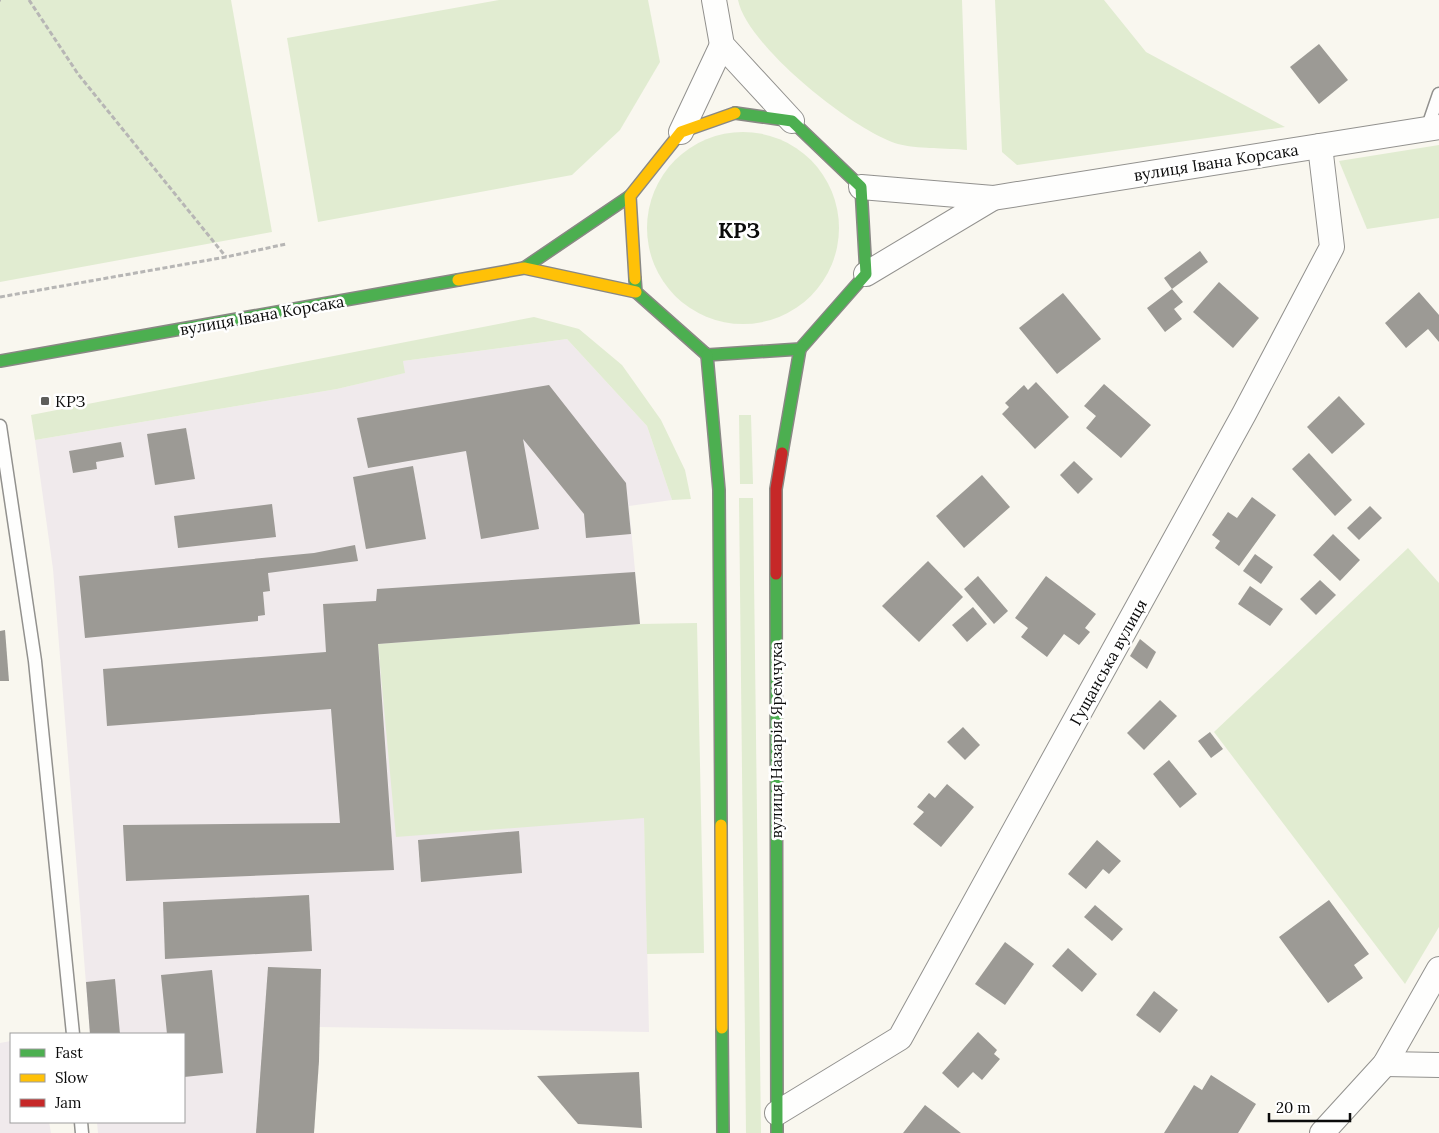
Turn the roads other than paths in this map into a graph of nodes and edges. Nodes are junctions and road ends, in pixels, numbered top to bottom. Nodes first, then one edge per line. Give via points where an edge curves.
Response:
1 (714, 0) edge
2 (722, 45) junction
3 (1439, 94) edge
4 (792, 121) junction
5 (1433, 128) edge
6 (681, 132) junction
7 (1320, 146) junction
8 (861, 187) junction
9 (630, 196) junction
10 (993, 198) junction
11 (524, 268) junction
12 (866, 274) junction
13 (636, 292) junction
14 (800, 349) junction
15 (707, 354) junction
16 (0, 361) edge
17 (0, 426) edge
18 (1439, 969) edge
19 (73, 1033) edge
20 (1385, 1064) junction
21 (1439, 1065) edge
22 (777, 1123) edge
23 (723, 1133) edge
24 (1322, 1133) edge

1 - 2 street
2 - 4 street
2 - 6 street
3 - 5 lane
4 - 6 street via 735,113
4 - 8 street
5 - 7 street, вулиця Івана Корсака
6 - 9 street
7 - 10 street, вулиця Івана Корсака
7 - 22 street, Гущанська вулиця via 1332,247 1244,414 900,1038
8 - 10 street, вулиця Івана Корсака
8 - 12 street
9 - 11 street
9 - 13 street
10 - 12 street, вулиця Івана Корсака
11 - 13 street
11 - 16 street, вулиця Івана Корсака
12 - 14 street
13 - 15 street
14 - 15 street
14 - 22 street, вулиця Назарія Яремчука via 776,489
15 - 23 street via 719,490
17 - 19 lane via 35,661
18 - 20 street
20 - 21 street
20 - 24 street

